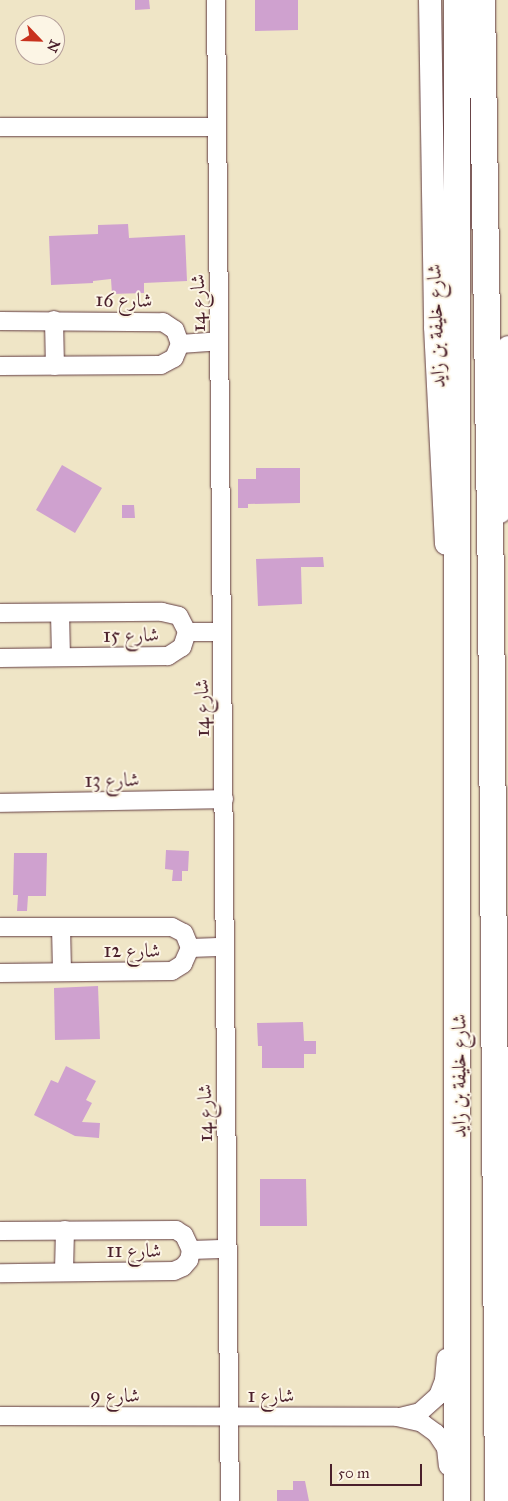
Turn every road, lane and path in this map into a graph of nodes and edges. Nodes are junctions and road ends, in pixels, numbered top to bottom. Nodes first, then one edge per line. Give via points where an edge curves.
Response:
1 (216, 0) edge
2 (430, 0) edge
3 (457, 0) edge
4 (482, 0) edge
5 (0, 127) edge
6 (217, 127) junction
7 (54, 320) junction
8 (0, 321) edge
9 (219, 341) junction
10 (180, 344) junction
11 (508, 347) edge
12 (0, 366) edge
13 (55, 366) junction
14 (491, 588) junction
15 (60, 612) junction
16 (0, 613) edge
17 (187, 632) junction
18 (222, 632) junction
19 (458, 650) junction
20 (61, 657) junction
21 (0, 658) edge
22 (224, 800) junction
23 (0, 803) edge
24 (0, 927) edge
25 (61, 927) junction
26 (225, 947) junction
27 (190, 948) junction
28 (494, 956) junction
29 (62, 971) junction
30 (0, 973) edge
31 (508, 1001) edge
32 (508, 1094) edge
33 (495, 1154) junction
34 (64, 1230) junction
35 (0, 1231) edge
36 (228, 1249) junction
37 (191, 1250) junction
38 (64, 1271) junction
39 (0, 1273) edge
40 (456, 1333) junction
41 (0, 1416) edge
42 (229, 1416) junction
43 (397, 1417) junction
44 (230, 1501) edge
45 (452, 1501) edge
46 (457, 1501) edge
47 (498, 1501) edge

1 - 6 street, شارع 14
2 - 19 main road, شارع خليفة بن زايد via 435,337 446,544
3 - 19 highway, شارع خليفة بن زايد
4 - 14 highway, شارع خليفة بن زايد
5 - 6 street
6 - 9 street, شارع 14
7 - 8 street, شارع 16
7 - 10 street, شارع 16 via 164,322 176,330
7 - 13 street
9 - 10 street
9 - 18 street, شارع 14
10 - 13 street via 174,358 161,365
11 - 14 main road, شارع خليفة بن زايد via 502,494
12 - 13 street
14 - 28 highway, شارع خليفة بن زايد
15 - 16 street, شارع 15
15 - 17 street, شارع 15 via 171,612 184,623
15 - 20 street
17 - 18 street, شارع 15
17 - 20 street, شارع 15 via 182,647 168,656
18 - 22 street, شارع 14
19 - 40 highway, شارع خليفة بن زايد
20 - 21 street, شارع 15
22 - 23 street, شارع 13
22 - 26 street, شارع 14
24 - 25 street, شارع 12
25 - 27 street, شارع 12 via 172,927 184,933
25 - 29 street
26 - 27 street, شارع 12
26 - 36 street, شارع 14
27 - 29 street, شارع 12 via 183,964 172,971
28 - 31 street via 504,975
28 - 33 highway, شارع خليفة بن زايد
29 - 30 street, شارع 12
32 - 33 street via 504,1106 504,1141
33 - 47 highway, شارع خليفة بن زايد
34 - 35 street, شارع 11
34 - 37 street, شارع 11 via 176,1230 184,1235
34 - 38 street
36 - 37 street, شارع 11
36 - 42 street, شارع 14
37 - 38 street, شارع 11 via 189,1260 174,1271
38 - 39 street, شارع 11
40 - 43 street, شارع 1 via 448,1350 438,1396 420,1412
40 - 46 highway, شارع خليفة بن زايد
41 - 42 street, شارع 9
42 - 43 street, شارع 1
42 - 44 street, شارع 1
43 - 45 street, شارع 1 via 430,1427 442,1440

